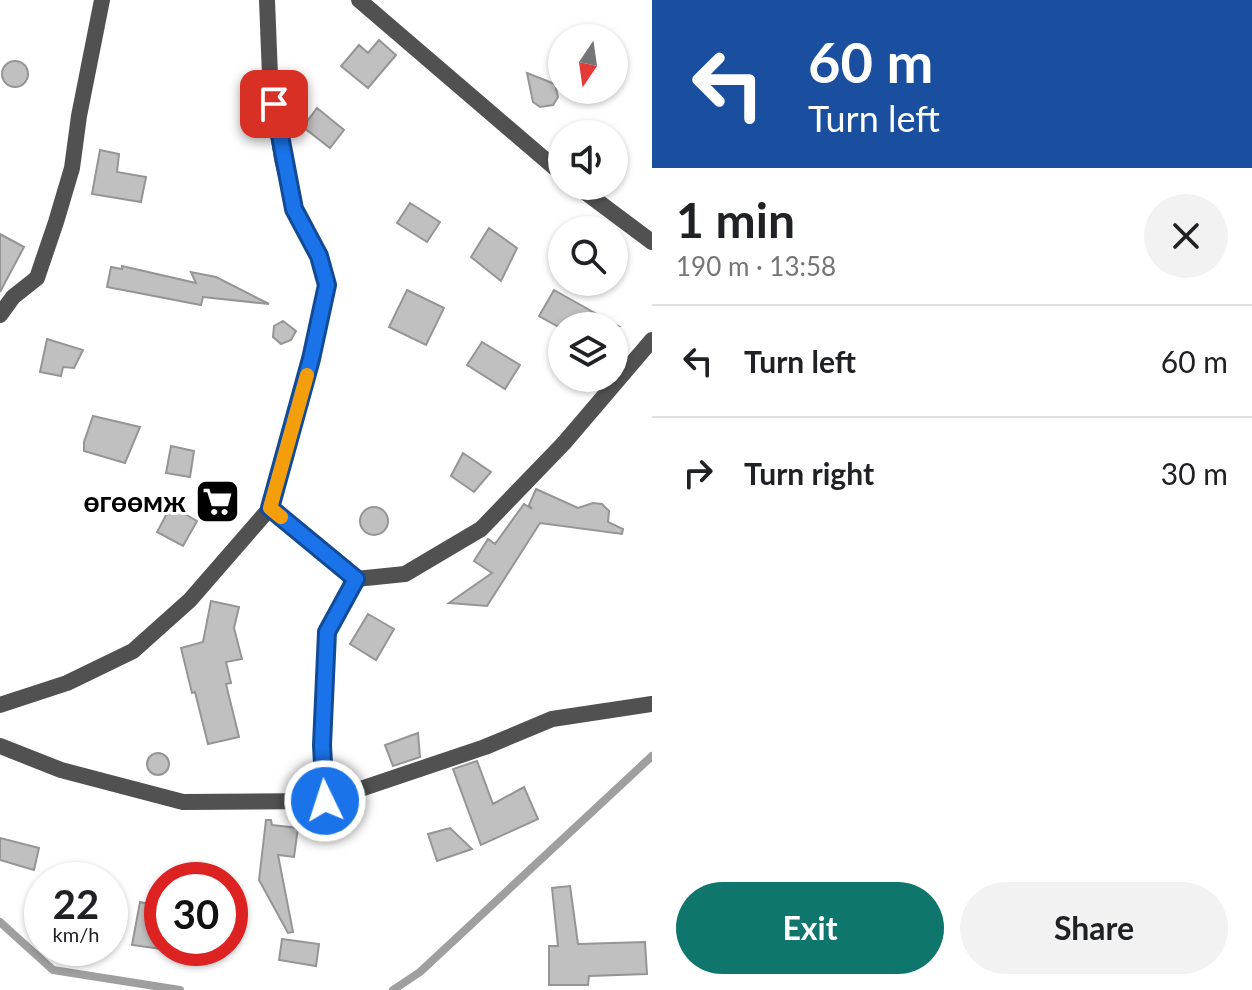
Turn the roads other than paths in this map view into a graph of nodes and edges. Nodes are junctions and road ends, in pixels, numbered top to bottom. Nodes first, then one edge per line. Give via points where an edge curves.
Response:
1 (102, 0) edge
2 (267, 0) edge
3 (359, 0) edge
4 (548, 162) edge
5 (596, 200) edge
6 (652, 242) edge
7 (0, 315) edge
8 (652, 340) edge
9 (270, 508) junction
10 (356, 579) junction
11 (652, 704) edge
12 (0, 705) edge
13 (0, 746) edge
14 (325, 801) junction

1 - 7 street via 72,168 56,222 37,278
2 - 9 street via 270,76 282,159 294,209 319,256 327,285
3 - 4 street
5 - 6 street
8 - 10 street via 481,529 405,574
9 - 10 street
9 - 12 street via 190,600 133,651 67,683
10 - 14 street via 327,632
11 - 14 street via 552,719
13 - 14 street via 61,770 183,802

